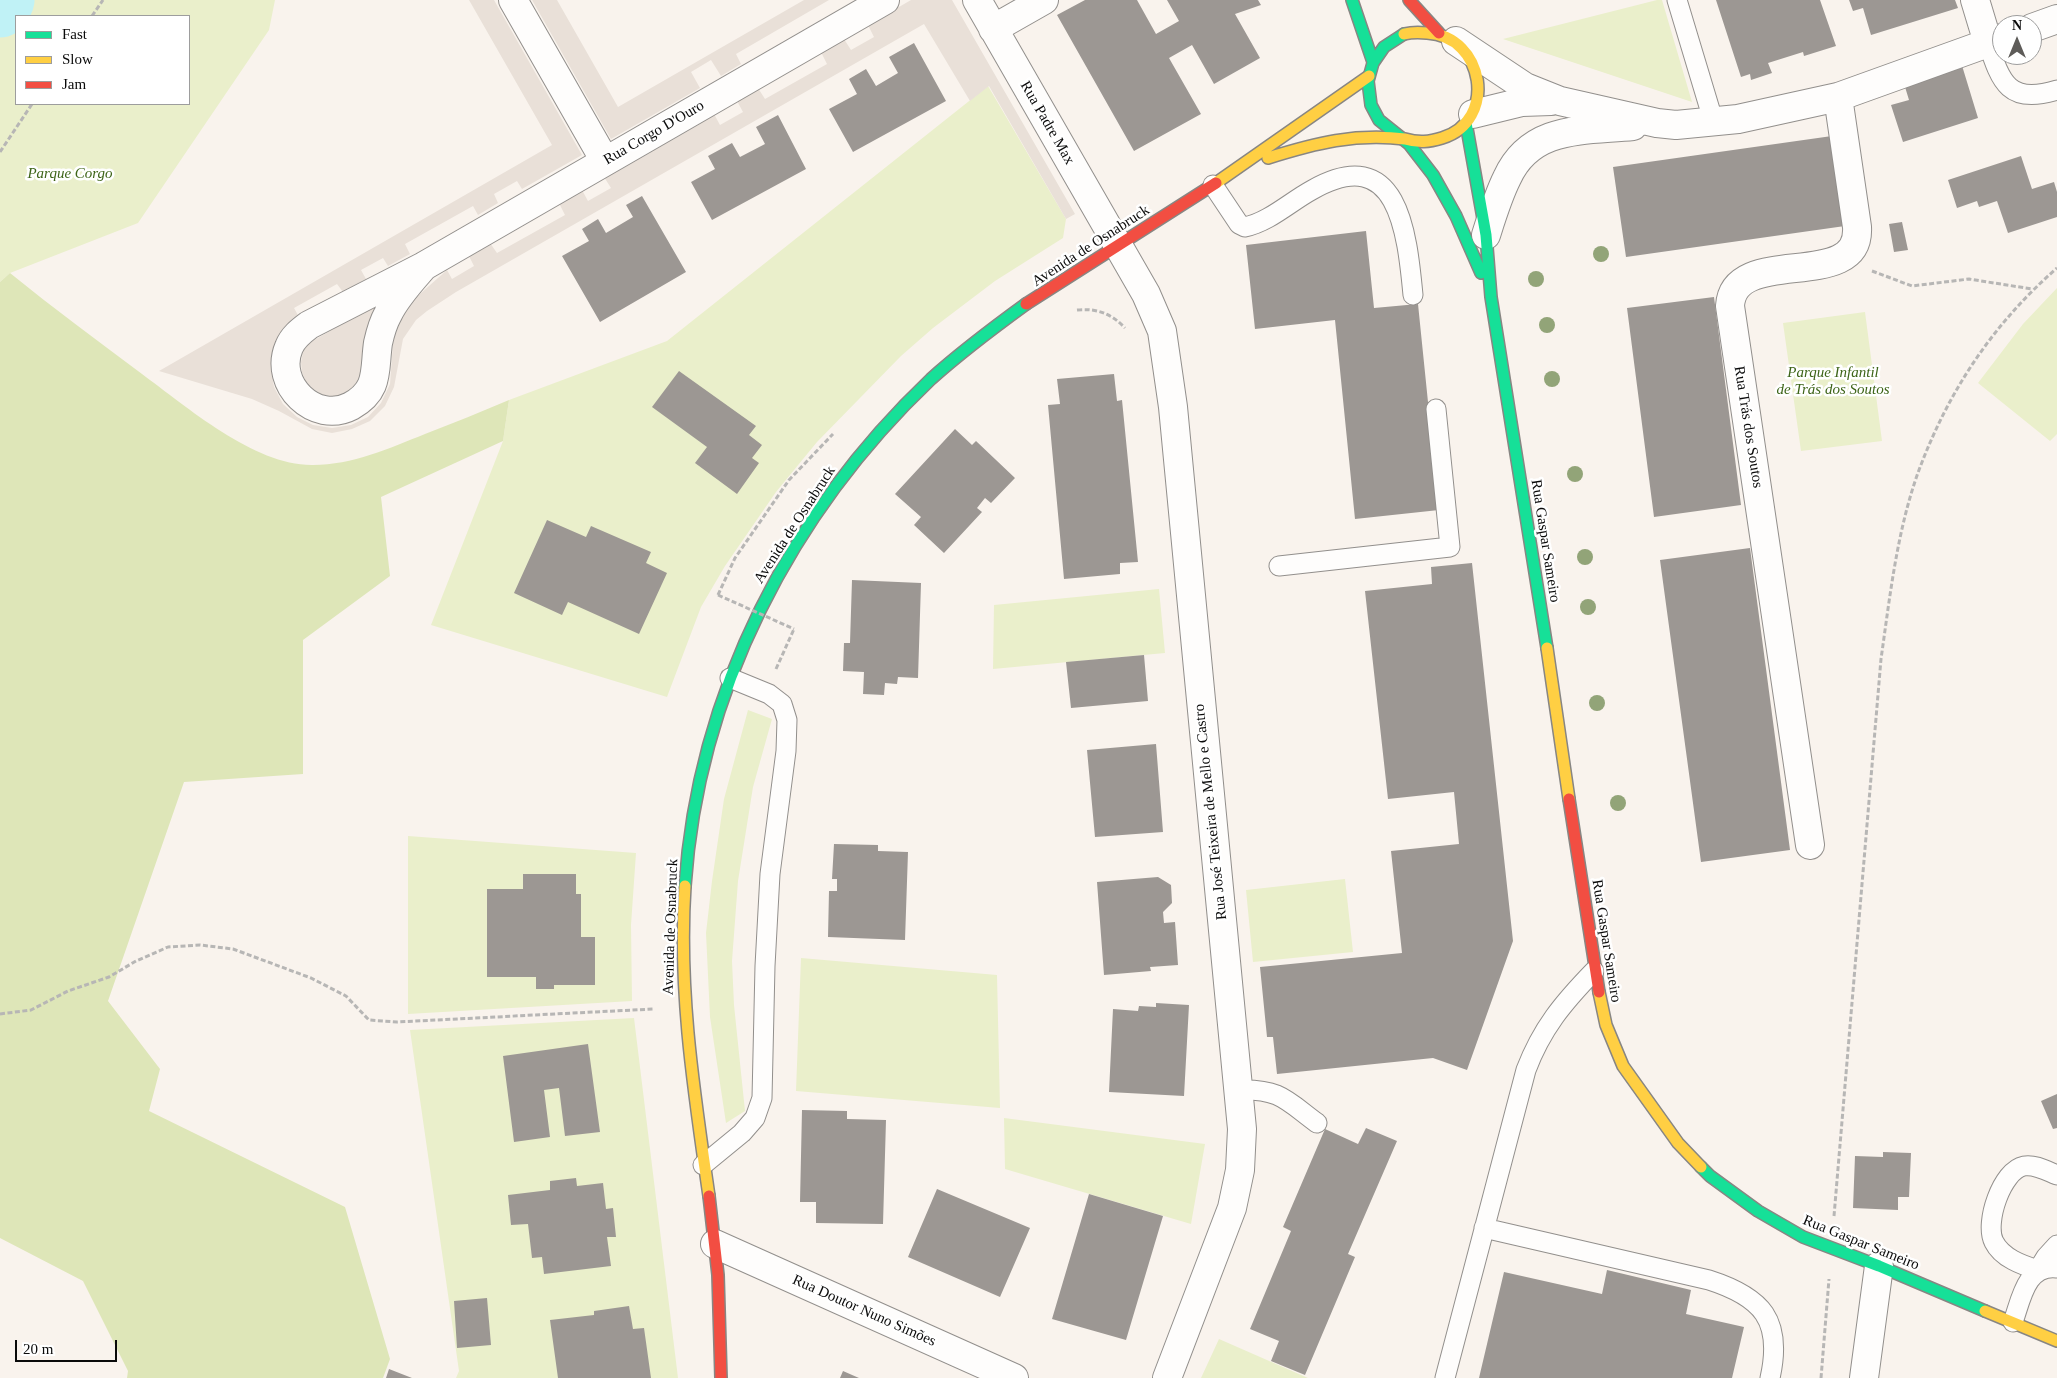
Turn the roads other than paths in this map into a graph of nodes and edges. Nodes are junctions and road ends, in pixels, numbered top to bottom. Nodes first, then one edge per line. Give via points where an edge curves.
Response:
1 (513, 0) edge
2 (885, 0) edge
3 (977, 0) edge
4 (1044, 0) edge
5 (1352, 0) edge
6 (1409, 0) edge
7 (1677, 0) edge
8 (1974, 0) edge
9 (2057, 19) edge
10 (2042, 24) edge
11 (993, 28) junction
12 (1446, 35) junction
13 (1992, 35) edge
14 (1992, 42) edge
15 (1373, 62) junction
16 (1996, 65) edge
17 (1368, 76) junction
18 (2057, 90) edge
19 (1838, 97) junction
20 (1560, 101) junction
21 (1470, 119) junction
22 (1714, 123) junction
23 (1657, 124) junction
24 (1405, 139) junction
25 (605, 161) junction
26 (1240, 167) junction
27 (1212, 185) junction
28 (1486, 235) junction
29 (1118, 245) junction
30 (424, 266) junction
31 (1413, 295) dead end
32 (1491, 297) junction
33 (1436, 409) dead end
34 (1279, 566) dead end
35 (730, 678) junction
36 (1810, 845) dead end
37 (1594, 971) junction
38 (1240, 1090) junction
39 (1317, 1123) dead end
40 (703, 1165) junction
41 (2057, 1175) edge
42 (1484, 1228) junction
43 (715, 1244) junction
44 (2057, 1245) edge
45 (1879, 1266) junction
46 (2048, 1269) edge
47 (2013, 1322) junction
48 (2057, 1340) edge
49 (720, 1378) edge
50 (1014, 1378) edge
51 (1167, 1378) edge
52 (1444, 1378) edge
53 (1770, 1378) edge
54 (1864, 1378) edge

1 - 25 street
2 - 25 street, Rua Corgo D'Ouro
3 - 11 street, Rua Padre Max
4 - 11 street
5 - 15 main road
6 - 12 main road
7 - 22 lane
8 - 13 street
9 - 10 street
11 - 29 street, Rua Padre Max
12 - 15 main road via 1423,31 1408,33 1394,39
12 - 20 street via 1524,86
12 - 21 main road via 1465,49 1480,80 1479,98
14 - 19 street
15 - 17 main road
16 - 18 lane via 2007,86 2015,92 2037,94
17 - 24 main road via 1368,94 1374,112 1385,127
17 - 26 main road
19 - 22 street
19 - 36 street, Rua Trás dos Soutos via 1858,235 1854,248 1840,259 1749,278 1737,285 1731,298
20 - 21 street via 1522,102
20 - 23 street
21 - 24 main road via 1455,133 1440,140 1426,143
21 - 28 main road
22 - 23 street
23 - 28 street via 1570,132 1536,143 1524,152 1507,176
24 - 26 main road via 1357,136 1325,140
24 - 32 main road via 1439,185 1463,230
25 - 30 street, Rua Corgo D'Ouro
26 - 27 main road, Avenida de Osnabruck
27 - 29 main road, Avenida de Osnabruck
27 - 31 lane via 1237,222 1245,228 1330,180 1354,175 1375,180 1387,192 1399,217
28 - 32 main road
29 - 35 main road, Avenida de Osnabruck via 974,343 886,424 835,487 785,563 763,603
29 - 38 street, Rua José Teixeira de Mello e Castro via 1153,307 1164,341
30 - 30 street, Rua Corgo D'Ouro via 328,314 297,334 288,347 286,363 287,378 294,392 319,409 334,410 363,398 372,387 378,343 388,314
32 - 37 main road, Rua Gaspar Sameiro
33 - 34 lane via 1450,548
35 - 40 main road, Avenida de Osnabruck via 707,748 690,832 682,938 684,1007
35 - 40 lane via 769,694 782,704 787,720 786,751 770,874 762,1098 755,1118 742,1133
37 - 42 lane via 1551,1019 1533,1053
37 - 45 main road, Rua Gaspar Sameiro via 1606,1025 1623,1066 1678,1142 1710,1176 1738,1198 1803,1237
38 - 39 lane via 1262,1090 1278,1095
38 - 51 street, Rua José Teixeira de Mello e Castro via 1242,1150 1234,1199
40 - 43 main road, Avenida de Osnabruck
41 - 46 lane via 2032,1166 2013,1170 2005,1181 1990,1219 1991,1236 2001,1252 2020,1264
42 - 52 lane
42 - 53 lane via 1709,1280 1740,1292 1764,1312 1770,1326 1774,1340
43 - 49 main road, Avenida de Osnabruck
43 - 50 street, Rua Doutor Nuno Simões
44 - 46 lane via 2046,1257
45 - 47 main road, Rua Gaspar Sameiro
45 - 54 street
46 - 47 lane via 2030,1278
47 - 48 main road, Rua Gaspar Sameiro

